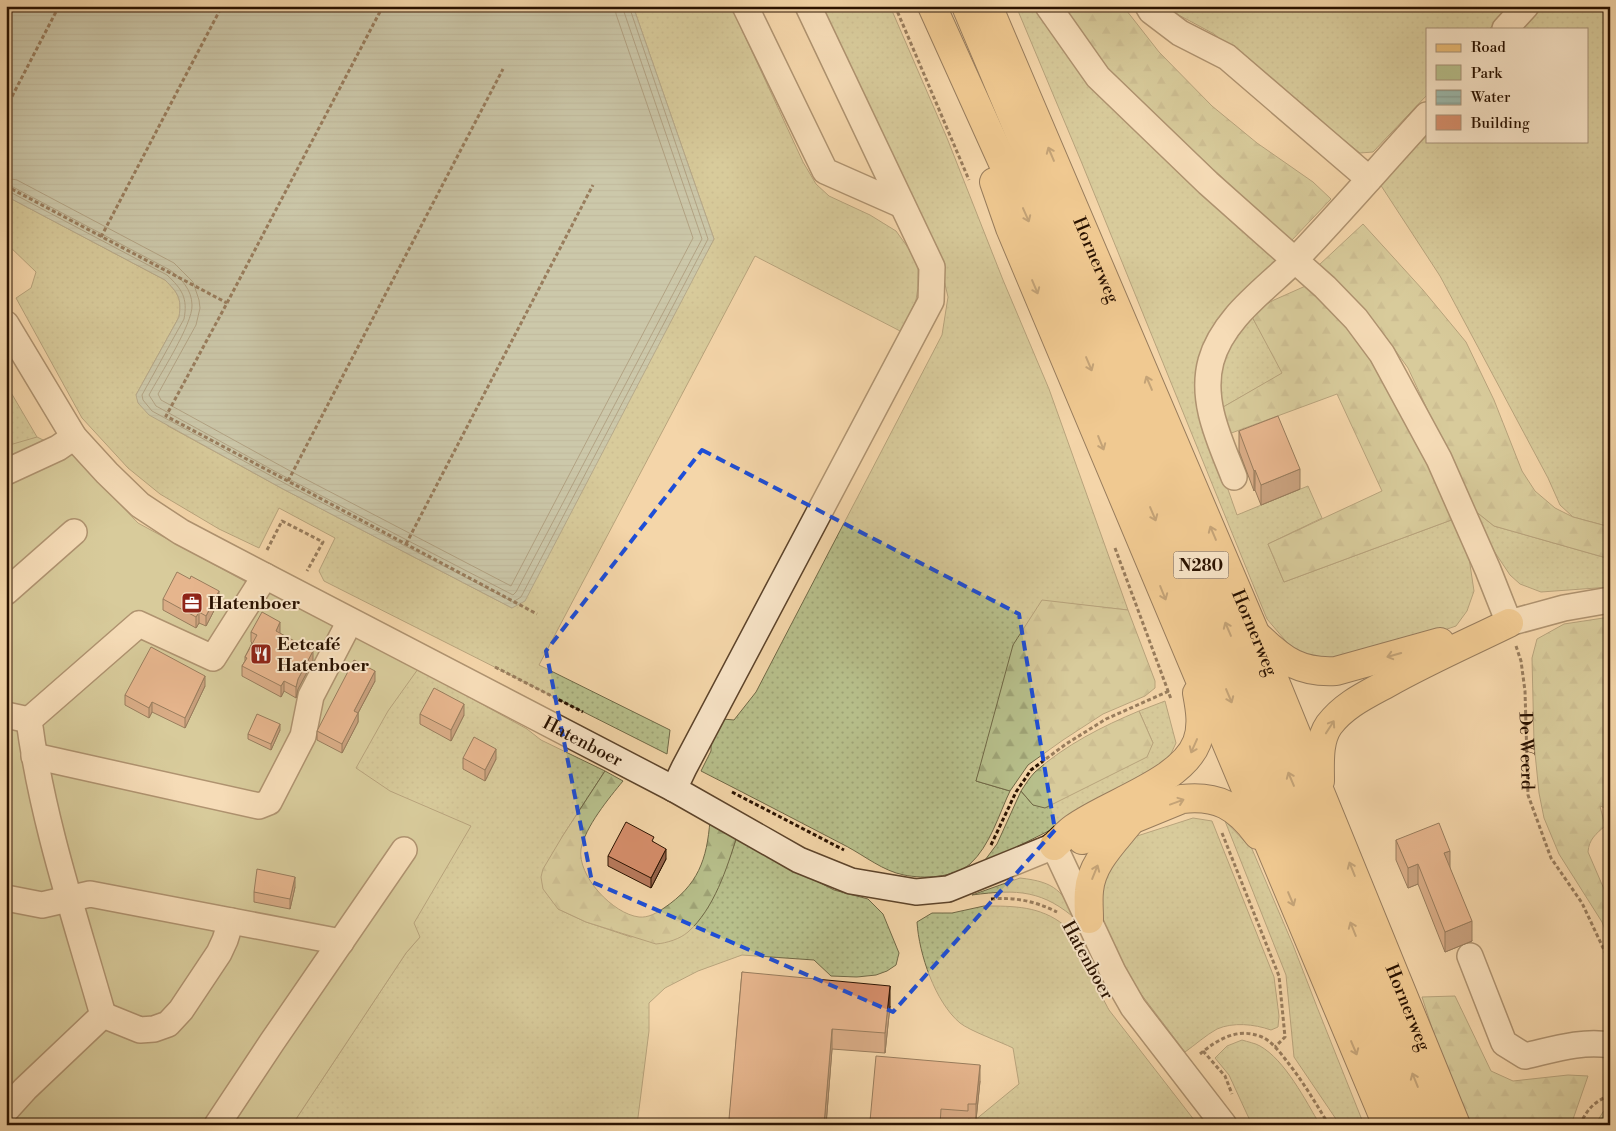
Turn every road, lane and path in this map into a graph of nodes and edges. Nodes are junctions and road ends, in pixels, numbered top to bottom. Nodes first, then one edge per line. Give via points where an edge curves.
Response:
1 (60, 6) edge
2 (222, 6) edge
3 (383, 6) edge
4 (745, 6) edge
5 (808, 6) edge
6 (895, 6) edge
7 (966, 6) edge
8 (988, 6) edge
9 (1048, 6) edge
10 (1148, 6) edge
11 (1526, 6) edge
12 (937, 16) edge
13 (1506, 28) edge
14 (503, 69) dead end
15 (6, 108) edge
16 (1426, 116) edge
17 (1369, 179) junction
18 (6, 186) edge
19 (593, 186) dead end
20 (972, 188) dead end
21 (902, 205) junction
22 (102, 237) junction
23 (1295, 260) junction
24 (6, 294) edge
25 (227, 303) junction
26 (9, 313) edge
27 (74, 437) junction
28 (6, 472) edge
29 (1234, 478) dead end
30 (288, 481) junction
31 (74, 532) dead end
32 (406, 544) junction
33 (1114, 545) dead end
34 (266, 565) junction
35 (306, 574) dead end
36 (6, 592) edge
37 (1610, 600) edge
38 (537, 614) dead end
39 (350, 621) junction
40 (1509, 623) junction
41 (1256, 635) junction
42 (1192, 664) junction
43 (1169, 691) junction
44 (1172, 700) dead end
45 (18, 717) edge
46 (34, 756) junction
47 (674, 790) junction
48 (1320, 791) junction
49 (1208, 798) junction
50 (1132, 820) junction
51 (1054, 846) junction
52 (988, 848) dead end
53 (404, 850) dead end
54 (1272, 854) junction
55 (6, 898) edge
56 (70, 898) junction
57 (991, 899) dead end
58 (1061, 913) dead end
59 (1089, 919) junction
60 (231, 921) junction
61 (340, 942) junction
62 (1470, 956) dead end
63 (1610, 965) edge
64 (103, 1015) junction
65 (1610, 1045) edge
66 (1275, 1047) junction
67 (1204, 1051) dead end
68 (1610, 1095) edge
69 (6, 1110) edge
70 (217, 1125) edge
71 (1224, 1125) edge
72 (1329, 1125) edge
73 (1387, 1125) edge
74 (1409, 1125) edge
75 (1434, 1125) edge
76 (1456, 1125) edge
77 (1580, 1125) edge

1 - 15 path
2 - 22 path
3 - 25 path
4 - 21 street via 825,171
5 - 21 street
6 - 20 path
75 -> 7 main road, Hornerweg / N280
41 -> 8 main road, Hornerweg / N280
9 - 23 street via 1098,78 1208,184
10 - 17 street via 1180,33 1227,57
11 - 13 street
12 -> 42 main road, N280 via 1010,228
12 -> 74 main road, N280 via 1030,223
14 - 30 path
16 - 17 street
17 - 23 street
18 - 22 path
19 - 32 path
21 - 47 street via 932,267 931,301
22 - 25 path
23 - 29 street via 1236,318 1218,342 1211,362 1208,391 1214,427
23 - 40 street via 1356,319 1382,354 1439,459
24 - 26 path
25 - 30 path via 166,416
26 - 27 street, Hatenboer
27 - 28 street
27 - 34 street, Hatenboer via 140,505 181,532
30 - 32 path
31 - 36 street
32 - 38 path
33 - 43 path
34 - 35 path via 282,521 323,542
34 - 39 street, Hatenboer
34 - 45 street via 213,658 139,624
37 - 40 street
39 - 46 street via 311,696 303,736 269,802 259,806
39 - 47 street, Hatenboer
40 -> 41 main road via 1336,671 1321,672 1289,663
48 -> 40 main road via 1322,739 1348,705 1409,671
40 - 63 path, De Weerd via 1525,690 1528,795 1550,858 1582,903
41 - 48 main road, Hornerweg / N280
42 -> 51 main road via 1201,721 1197,741 1189,757 1170,774 1074,828
42 - 54 main road, N280
43 - 44 path
43 - 52 path via 1106,719 1031,770 1016,792
45 - 46 street
46 - 56 street via 47,819
47 - 51 street, Hatenboer via 799,860 851,881 916,892 948,889
76 -> 48 main road, Hornerweg / N280
50 -> 49 main road via 1182,799
49 - 54 main road via 1237,812
49 - 66 path via 1279,976 1285,1038
50 - 51 main road via 1080,841
59 -> 50 main road via 1089,890 1094,870
51 - 59 street
53 - 61 street
54 -> 73 main road, N280
55 - 56 street via 42,904
56 - 60 street via 90,894
56 - 64 street
57 - 58 path, Hatenboer via 1022,899
59 - 71 street via 1113,972 1134,1007
60 - 61 street
60 - 64 street via 219,953 168,1024 140,1030
61 - 70 street
62 - 65 street via 1504,1043 1525,1056 1582,1044
64 - 69 street
66 - 67 path via 1263,1037 1242,1032 1222,1037
66 - 72 path via 1303,1082
68 - 77 path via 1596,1101

